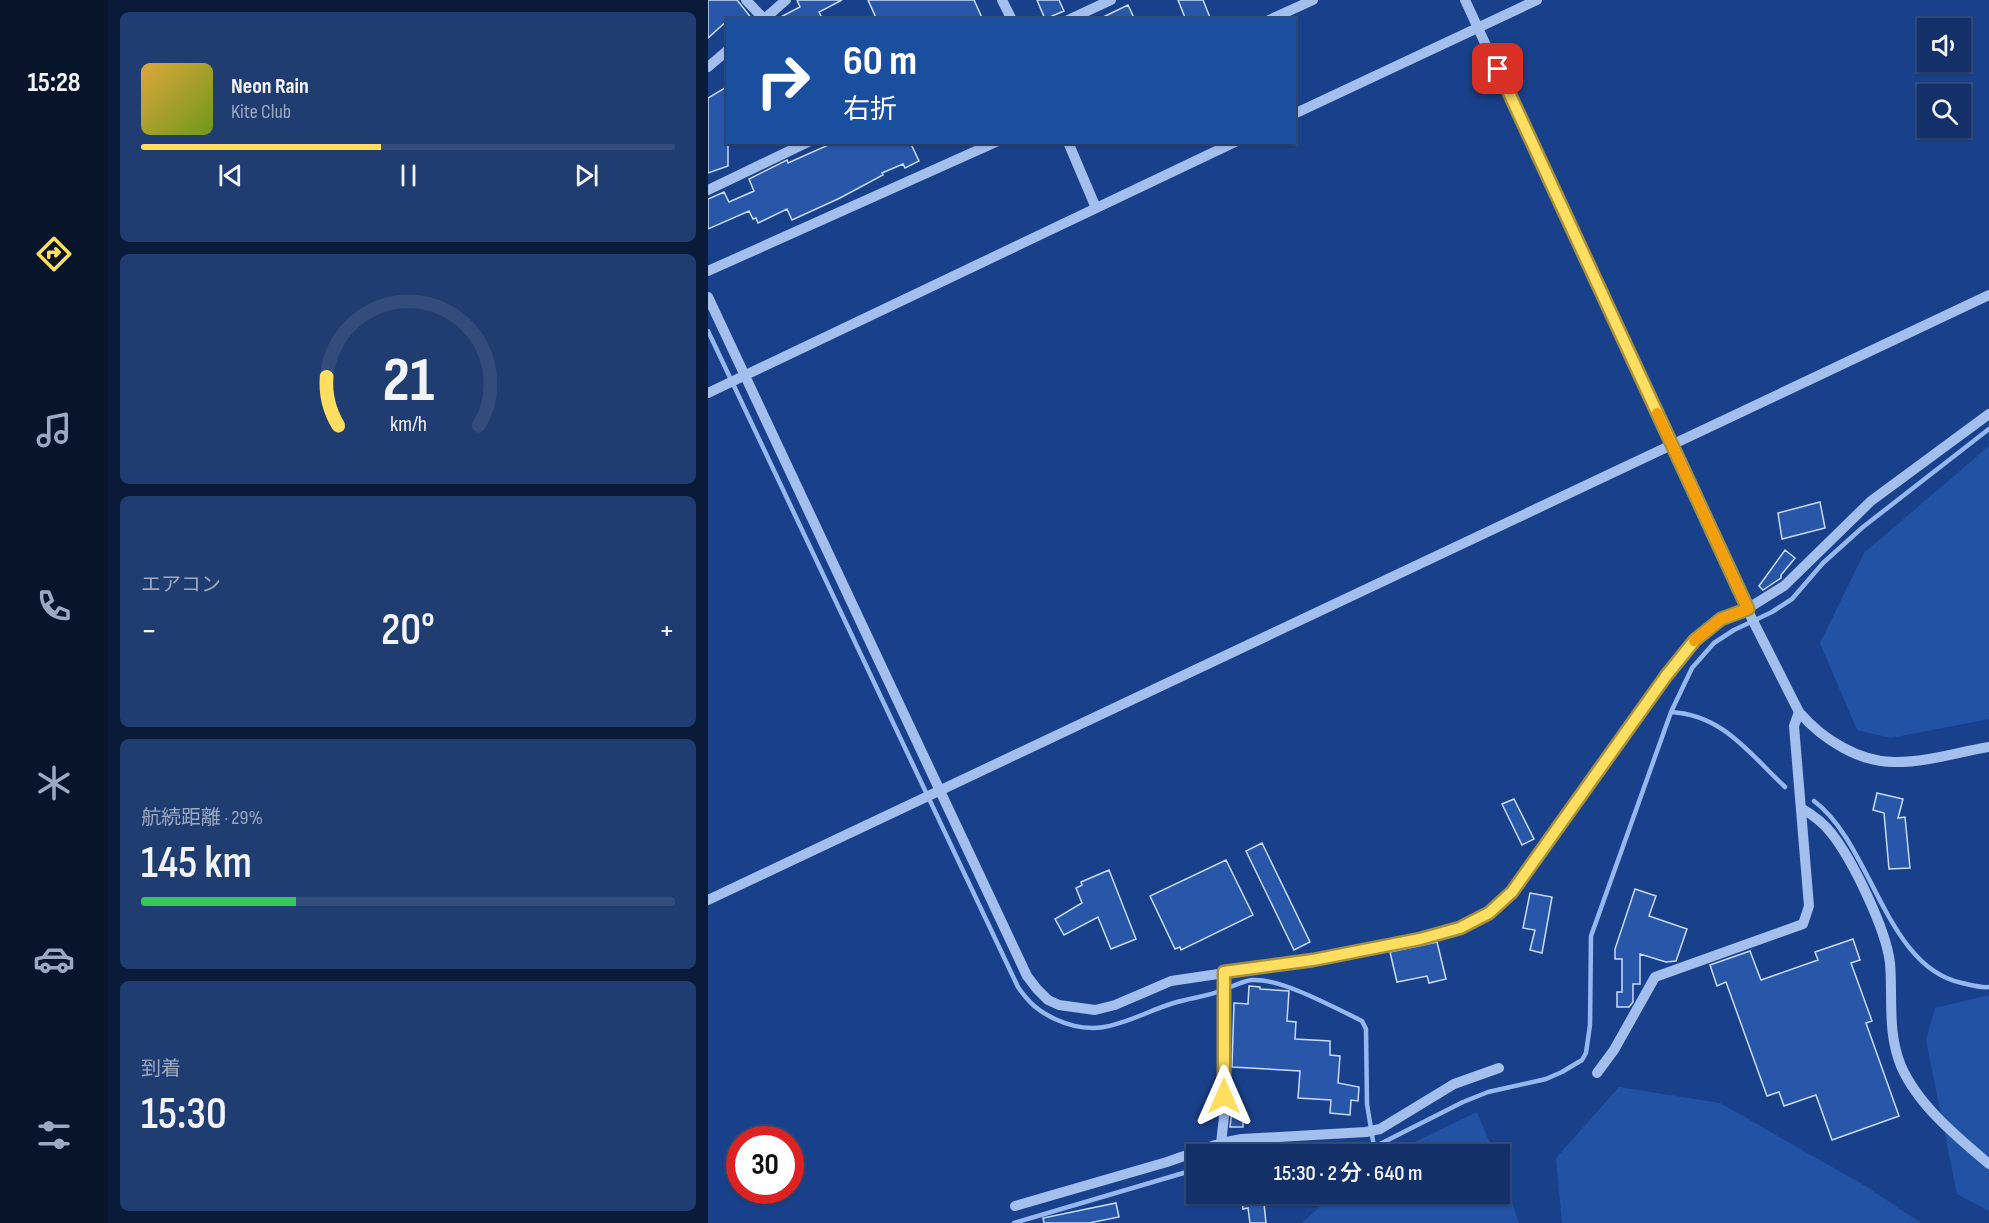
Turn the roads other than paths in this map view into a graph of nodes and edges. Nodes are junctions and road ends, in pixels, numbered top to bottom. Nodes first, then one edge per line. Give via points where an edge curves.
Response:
1 (746, 0) edge
2 (786, 0) edge
3 (1002, 0) edge
4 (1111, 0) edge
5 (1313, 0) edge
6 (1466, 0) edge
7 (1537, 0) edge
8 (767, 18) edge
9 (1010, 18) edge
10 (1072, 18) edge
11 (1273, 18) edge
12 (1478, 28) junction
13 (726, 53) edge
14 (708, 67) edge
15 (1296, 113) edge
16 (804, 144) edge
17 (992, 144) edge
18 (1069, 144) edge
19 (1231, 144) edge
20 (708, 190) edge
21 (1096, 208) junction
22 (708, 271) edge
23 (1989, 295) edge
24 (708, 297) edge
25 (736, 381) junction
26 (708, 393) edge
27 (1989, 414) edge
28 (1672, 446) junction
29 (1752, 617) junction
30 (1799, 712) junction
31 (1989, 747) edge
32 (937, 793) junction
33 (1801, 808) junction
34 (708, 900) edge
35 (1224, 972) junction
36 (1499, 1068) dead end
37 (1597, 1073) dead end
38 (1221, 1143) junction
39 (1989, 1164) edge
40 (1015, 1206) dead end

1 - 8 street
2 - 8 street
3 - 9 street
4 - 10 street
5 - 11 street
6 - 12 street
7 - 12 street
12 - 15 street
12 - 28 street
13 - 14 street
16 - 20 street
17 - 22 street
18 - 21 street
19 - 21 street
21 - 25 street
23 - 28 street
24 - 25 street
25 - 26 street
25 - 32 street
27 - 29 street via 1871,501
28 - 29 street
28 - 32 street
29 - 30 street
29 - 35 street via 1721,619 1695,640 1512,892 1489,913 1460,928 1420,939
30 - 31 street via 1833,741 1867,758 1894,762 1922,760
30 - 33 street via 1794,726
32 - 34 street
32 - 35 street via 1028,976 1048,1000 1095,1010 1171,981
33 - 37 street via 1809,906 1803,924 1655,976
33 - 39 street via 1824,825 1837,841 1883,934 1890,962 1891,1020 1902,1068 1931,1109
35 - 38 street
36 - 38 street via 1454,1084 1380,1128 1366,1132
38 - 40 street

